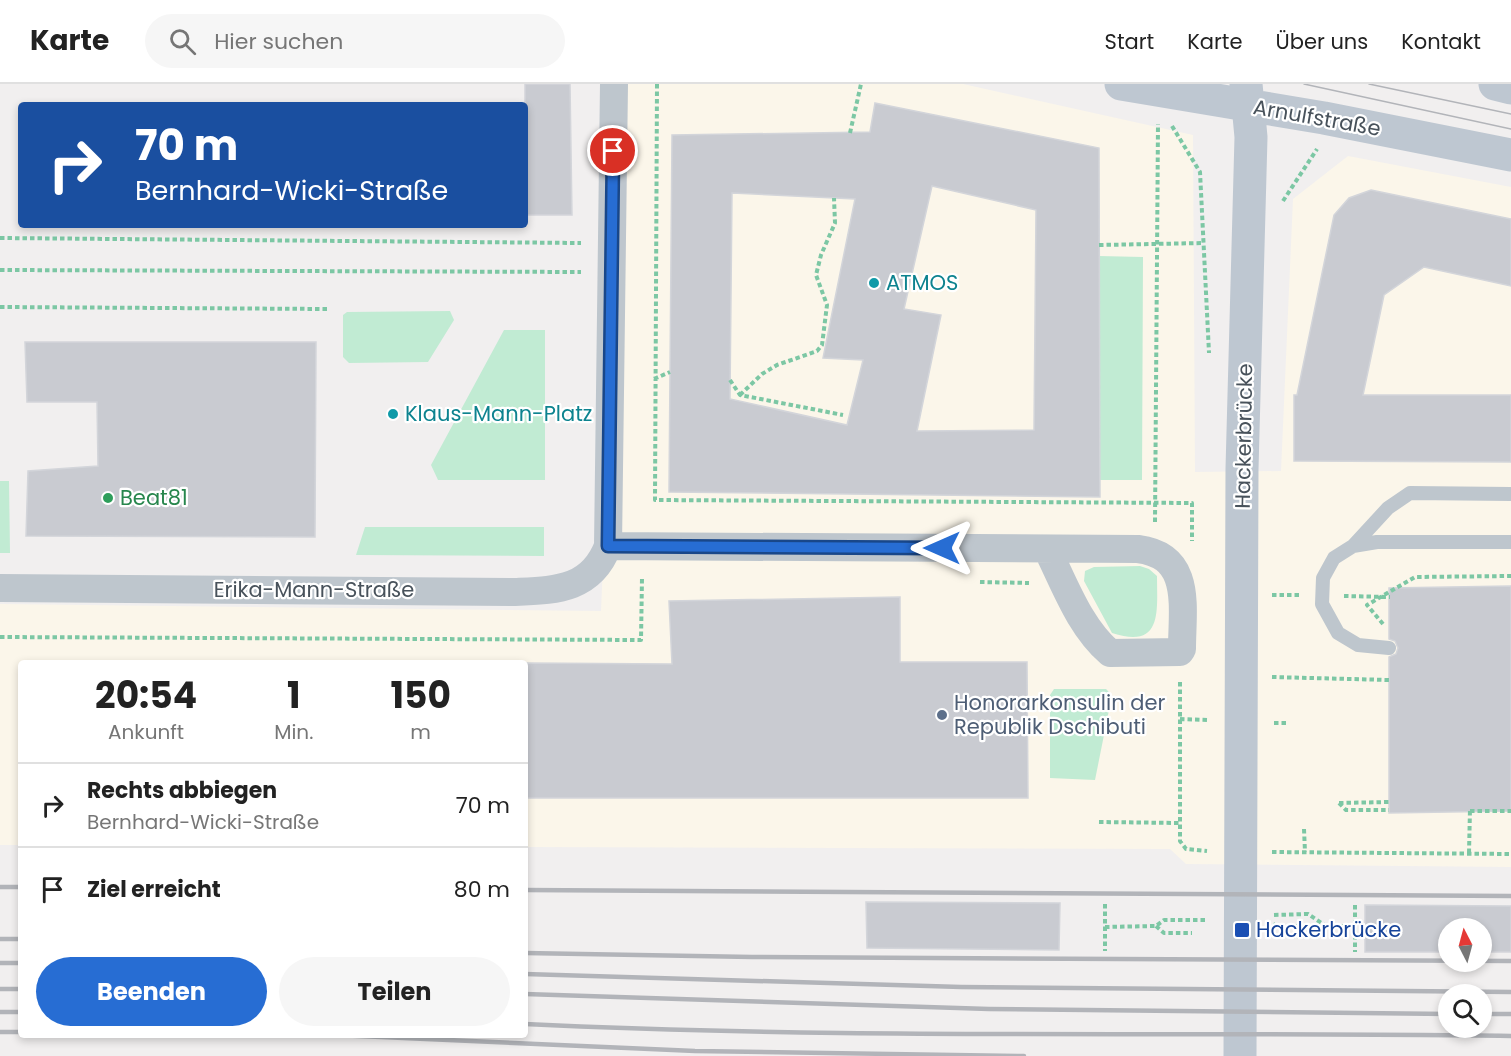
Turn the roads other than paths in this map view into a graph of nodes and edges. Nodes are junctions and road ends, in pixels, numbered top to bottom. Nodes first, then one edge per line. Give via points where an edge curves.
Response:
1 (614, 84) edge
2 (1122, 84) edge
3 (1495, 84) edge
4 (1511, 88) edge
5 (1247, 94) edge
6 (1511, 155) edge
7 (1511, 494) edge
8 (1511, 542) edge
9 (608, 546) junction
10 (1353, 546) junction
11 (1047, 549) junction
12 (0, 588) edge
13 (1389, 648) dead end
14 (1240, 1056) edge

1 - 9 street
2 - 5 street, Arnulfstraße
3 - 4 street
5 - 6 street, Arnulfstraße
5 - 14 street, Hackerbrücke via 1251,137 1242,469
7 - 10 lane via 1410,493 1388,508
8 - 10 lane via 1377,542
9 - 11 street
9 - 12 street, Erika-Mann-Straße via 594,570 577,584 555,590
10 - 13 lane via 1334,558 1323,578 1322,604 1338,633 1358,645
11 - 11 street via 1080,616 1095,640 1110,653 1180,652 1183,592 1174,564 1155,551

